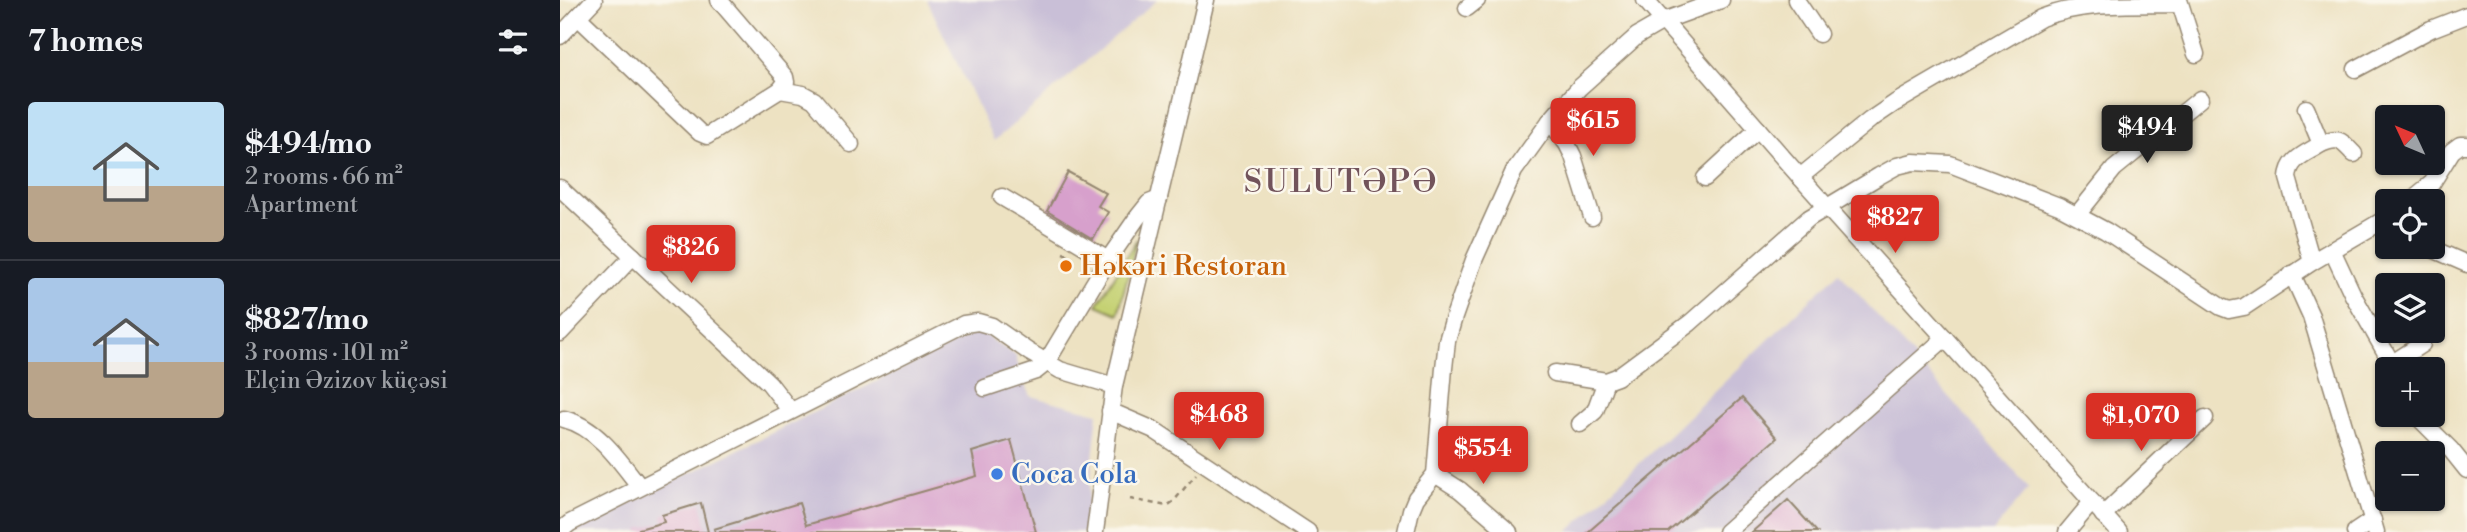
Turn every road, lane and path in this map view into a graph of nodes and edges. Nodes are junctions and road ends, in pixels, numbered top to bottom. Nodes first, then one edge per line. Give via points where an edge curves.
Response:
1 (594, 0) edge
2 (719, 0) edge
3 (1206, 0) edge
4 (1645, 0) edge
5 (1721, 0) edge
6 (1796, 0) edge
7 (2461, 0) edge
8 (2179, 2) edge
9 (2467, 15) edge
10 (578, 17) junction
11 (1663, 21) junction
12 (1819, 34) dead end
13 (560, 36) edge
14 (2196, 54) dead end
15 (2356, 69) dead end
16 (780, 90) junction
17 (2200, 99) dead end
18 (2306, 108) dead end
19 (1550, 121) junction
20 (1758, 129) junction
21 (850, 144) dead end
22 (2322, 144) junction
23 (2467, 145) edge
24 (2354, 154) dead end
25 (1800, 177) junction
26 (1705, 178) dead end
27 (560, 188) edge
28 (2425, 189) edge
29 (1002, 197) dead end
30 (1158, 199) junction
31 (1826, 206) junction
32 (2077, 215) junction
33 (1592, 217) dead end
34 (2375, 227) edge
35 (2332, 250) junction
36 (2445, 254) edge
37 (633, 256) junction
38 (1108, 260) junction
39 (2312, 262) junction
40 (2467, 264) edge
41 (2292, 274) junction
42 (560, 333) edge
43 (1945, 338) junction
44 (2422, 344) dead end
45 (2387, 357) edge
46 (2405, 357) edge
47 (1046, 363) junction
48 (1555, 373) dead end
49 (1606, 381) junction
50 (1114, 386) junction
51 (985, 388) dead end
52 (790, 410) junction
53 (1110, 411) junction
54 (2205, 418) dead end
55 (564, 419) dead end
56 (1580, 424) dead end
57 (2429, 427) edge
58 (2464, 458) edge
59 (1204, 464) junction
60 (1435, 474) junction
61 (640, 486) junction
62 (1130, 499) dead end
63 (2097, 508) junction
64 (2375, 526) edge
65 (560, 531) edge
66 (1095, 532) edge
67 (1308, 532) edge
68 (1406, 532) edge
69 (1509, 532) edge
70 (1726, 532) edge
71 (2067, 532) edge
72 (2119, 532) edge
73 (2355, 532) edge

1 - 10 street
2 - 16 street via 785,77
3 - 30 street
4 - 11 street
5 - 11 street
6 - 12 street
7 - 9 street
8 - 14 street
8 - 25 street via 2085,6 2041,18 1887,108
9 - 15 street
10 - 13 street
10 - 16 street via 707,136
11 - 19 street via 1637,36
11 - 20 street
16 - 21 street via 814,100
17 - 32 street via 2114,169
18 - 22 street
19 - 33 street via 1573,156
19 - 60 street via 1514,171 1454,317 1447,341
20 - 25 street
20 - 26 street
22 - 24 street via 2340,140
22 - 39 street via 2288,168
23 - 28 street via 2452,150
25 - 31 street
27 - 37 street
29 - 38 street
30 - 38 street via 1143,210
30 - 50 street
31 - 32 street via 1897,166 1927,161 1950,164
31 - 43 street
31 - 49 street via 1690,323
32 - 41 street via 2229,310 2244,307
34 - 35 street
35 - 39 street
35 - 45 street
36 - 40 street
37 - 42 street
37 - 52 street via 769,383
38 - 47 street
39 - 41 street
41 - 64 street via 2311,316
43 - 63 street
43 - 70 street
44 - 46 street
47 - 50 street via 1069,375
47 - 51 street via 1037,371
47 - 52 street via 992,326 964,324
48 - 49 street
49 - 56 street via 1595,411
50 - 53 street
52 - 61 street
53 - 59 street via 1154,430
53 - 66 street
54 - 63 street
55 - 61 street via 585,427
57 - 58 street
59 - 62 path via 1167,506
59 - 67 street
60 - 68 street via 1416,498
60 - 69 street
61 - 65 street
63 - 71 street
63 - 72 street
64 - 73 street

